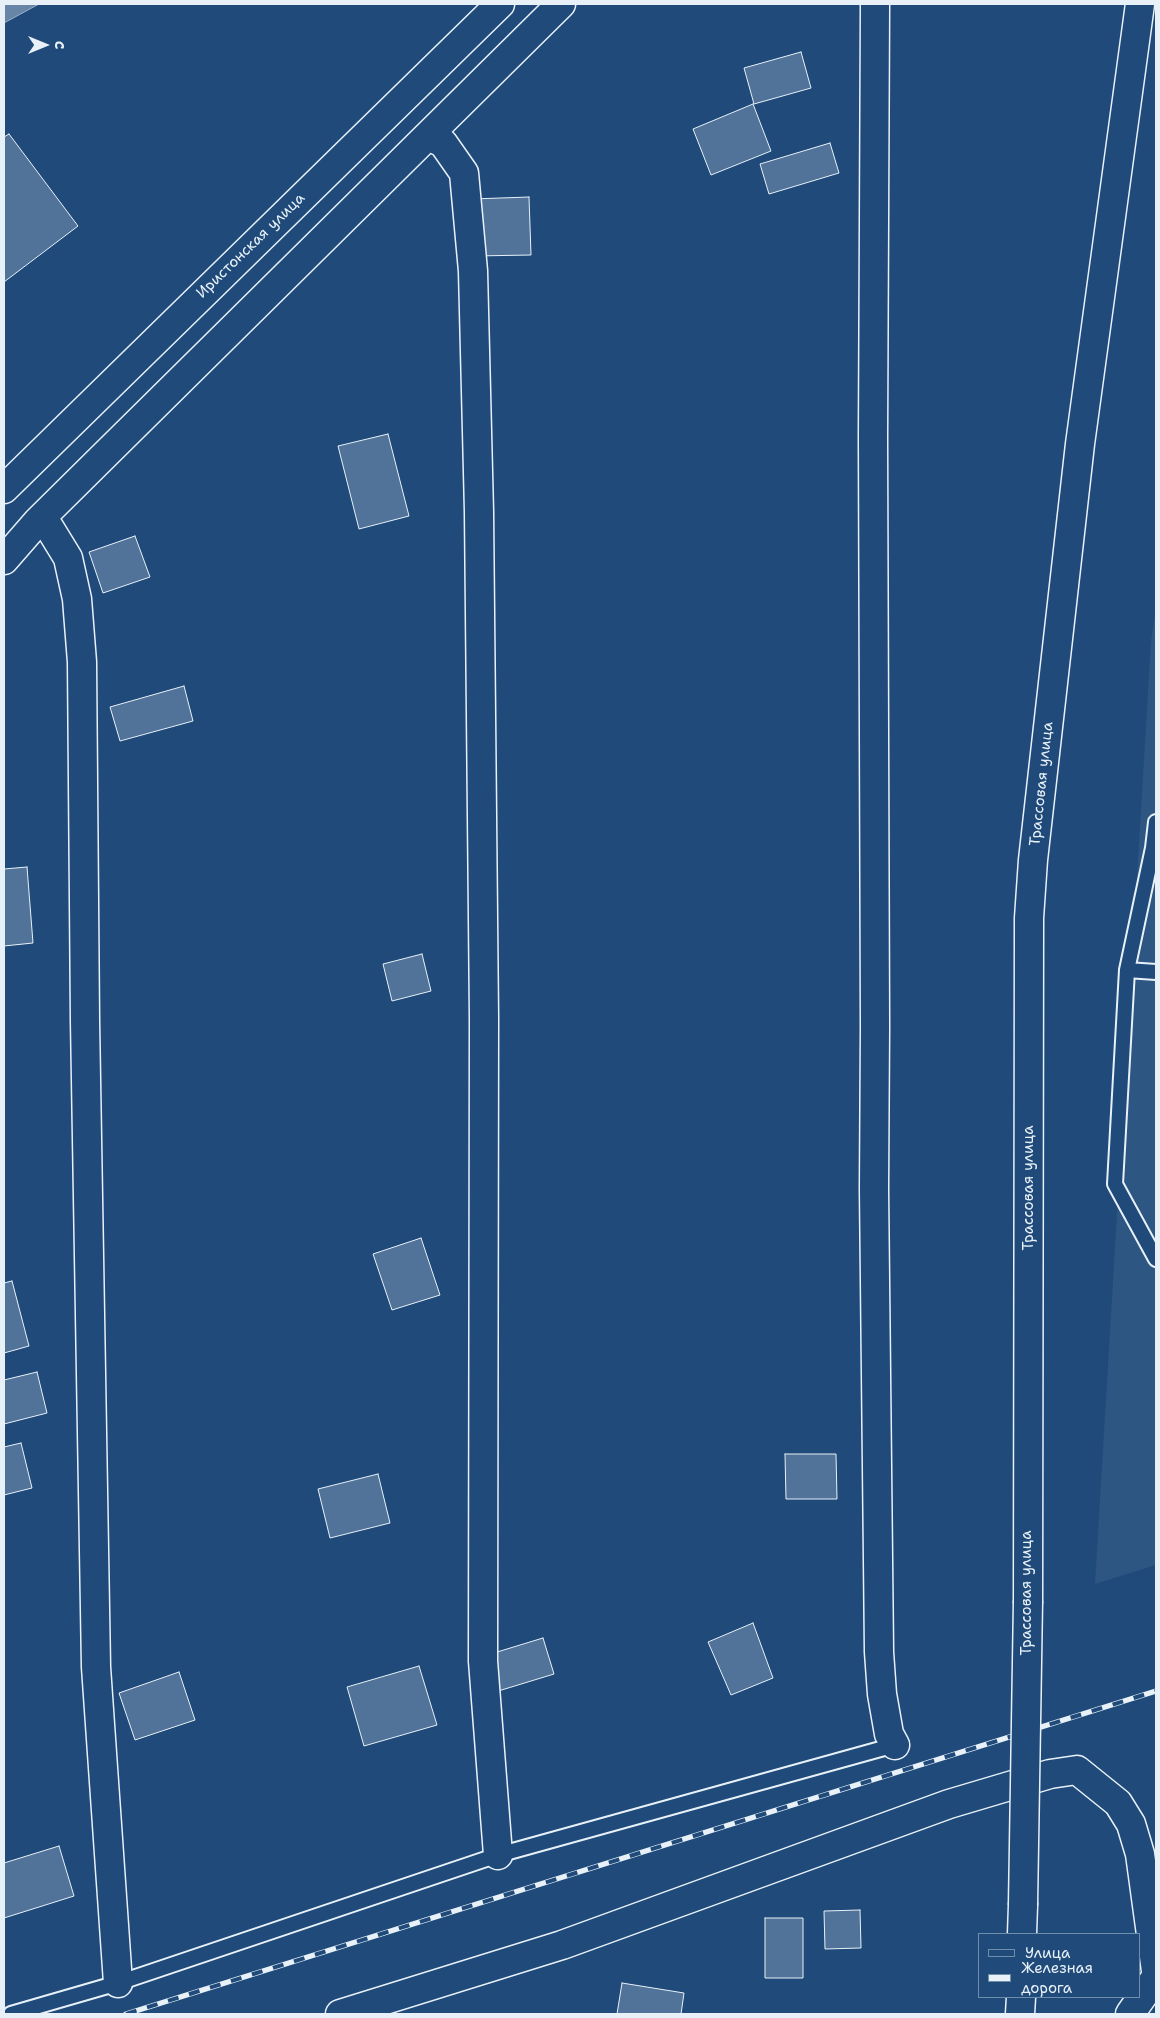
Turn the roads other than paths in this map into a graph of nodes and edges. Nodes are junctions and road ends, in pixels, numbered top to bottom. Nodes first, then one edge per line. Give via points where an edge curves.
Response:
1 (500, 4) edge
2 (561, 4) edge
3 (876, 4) edge
4 (1140, 4) edge
5 (428, 136) junction
6 (4, 489) edge
7 (38, 520) junction
8 (4, 560) edge
9 (1156, 822) edge
10 (1155, 848) edge
11 (1127, 970) junction
12 (1156, 972) edge
13 (1156, 1259) edge
14 (895, 1745) joint
15 (498, 1855) junction
16 (1022, 1933) edge
17 (1156, 1971) edge
18 (1156, 1977) edge
19 (118, 1984) junction
20 (1021, 1998) edge
21 (11, 2014) edge
22 (340, 2014) edge
23 (1020, 2014) edge
24 (1130, 2014) edge

1 - 6 street, Иристонская улица
2 - 5 street
3 - 14 street via 872,437 879,1652 882,1694 889,1734
4 - 16 street, Трассовая улица, bridge via 1080,444 1029,918 1028,1600
5 - 7 street
5 - 15 street via 443,143 464,173 473,272 484,1018 482,1661
7 - 8 street
7 - 19 street via 49,527 68,558 77,599 82,662 96,1667
9 - 10 lane
10 - 11 lane
11 - 12 lane
11 - 13 lane via 1115,1184
14 - 15 lane
15 - 19 lane
17 - 22 street via 1140,1854 1131,1824 1118,1803 1077,1770 1050,1774 949,1804 562,1945
18 - 24 street
19 - 21 lane
20 - 23 street

